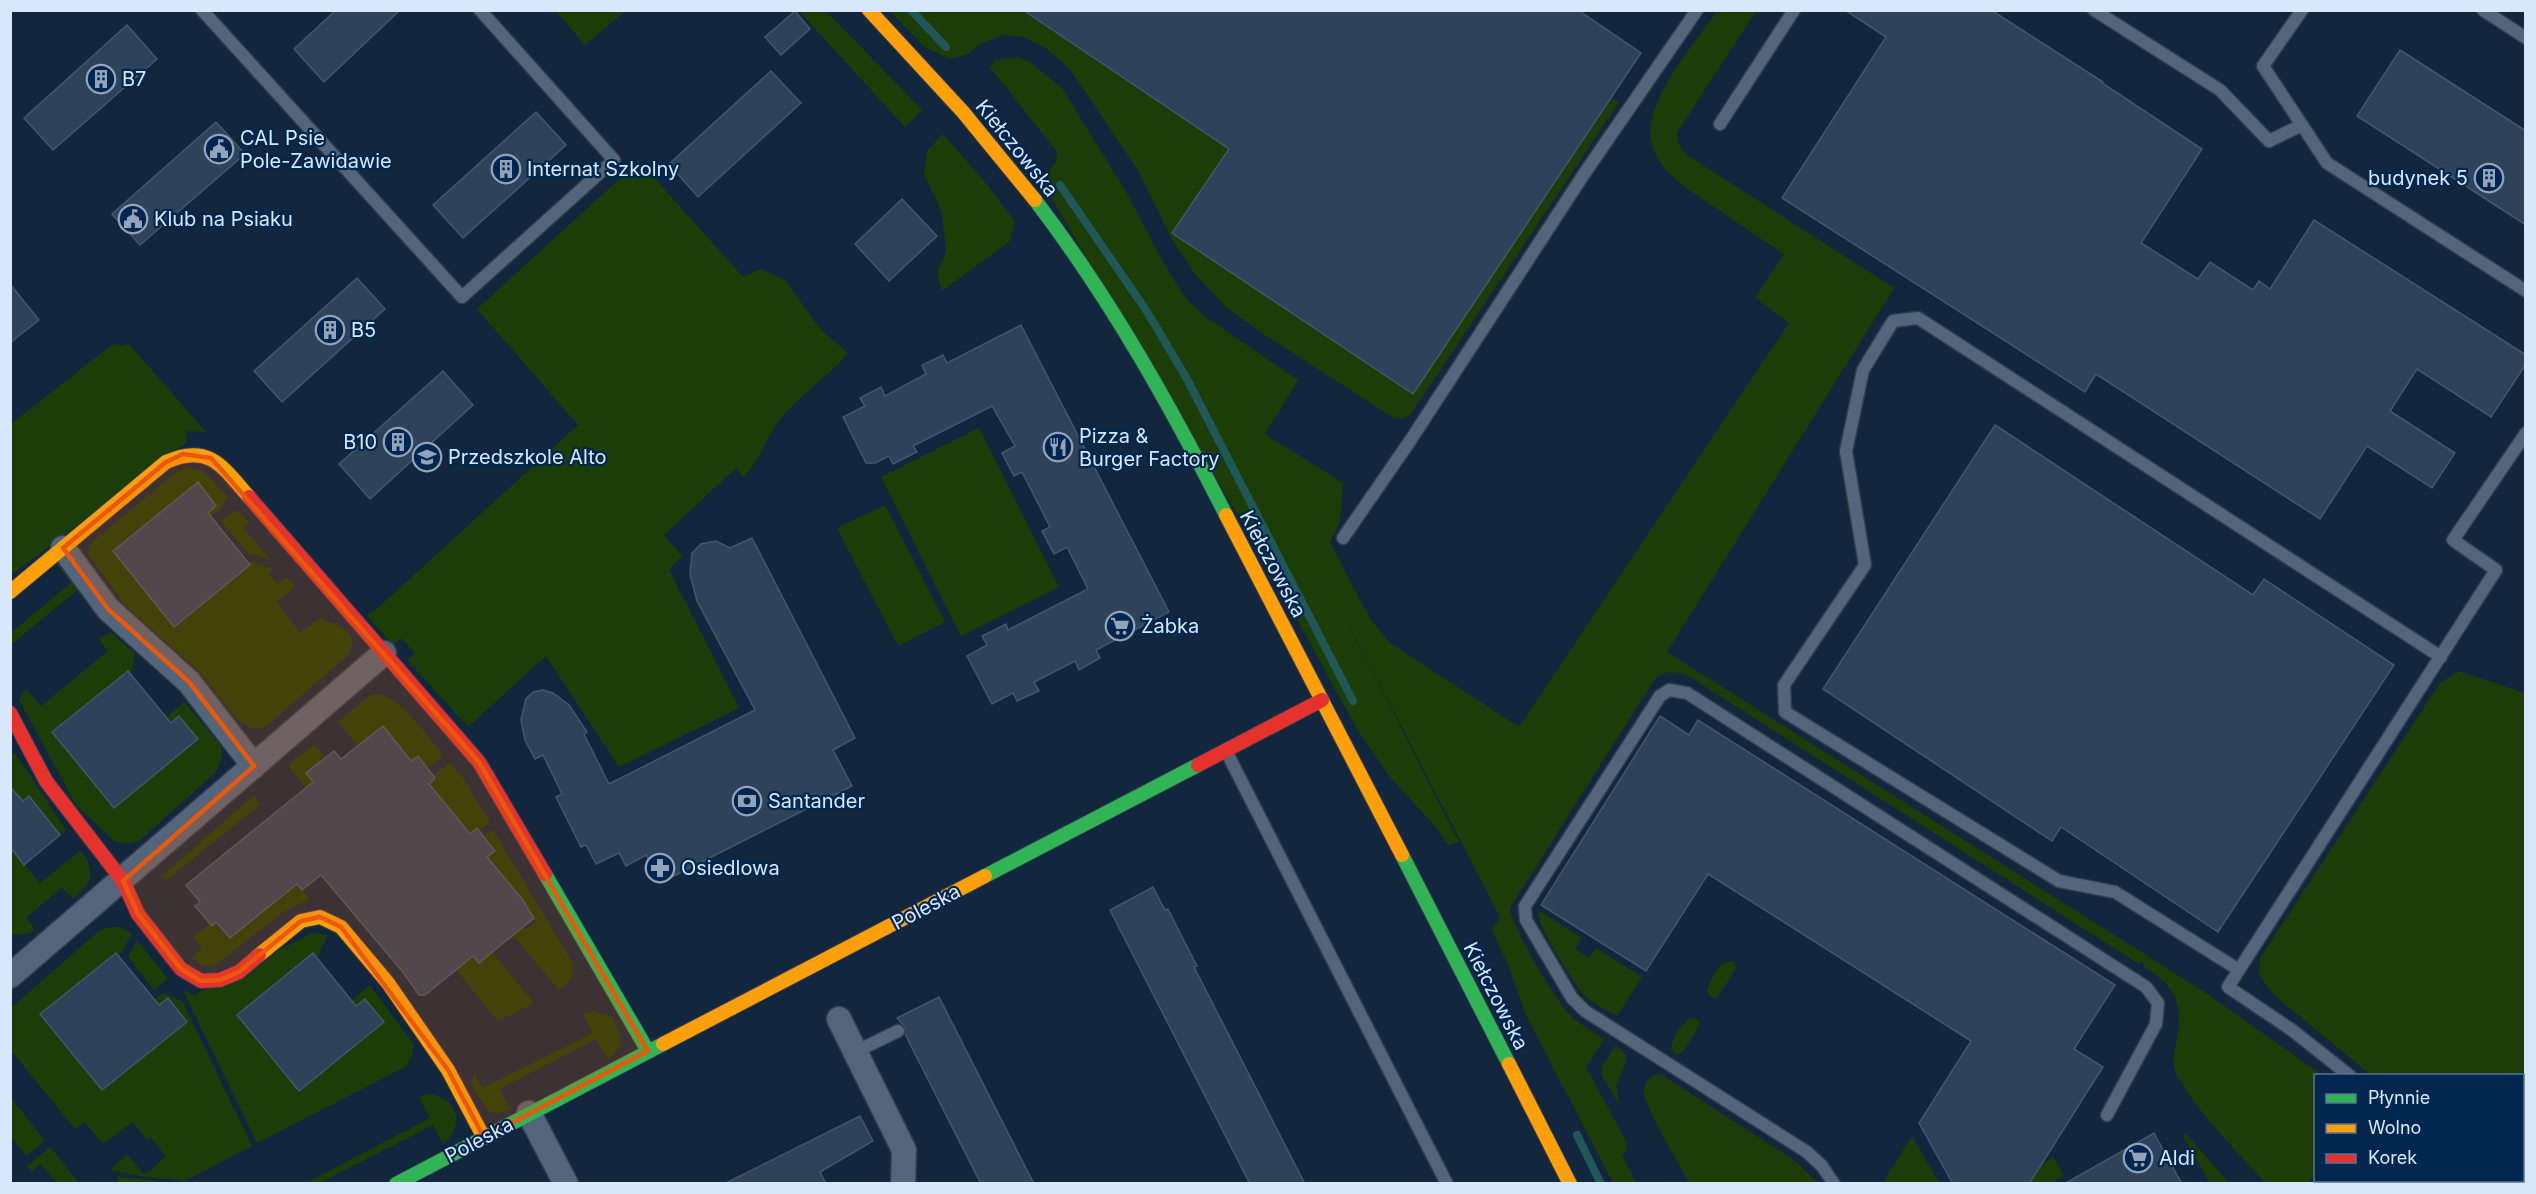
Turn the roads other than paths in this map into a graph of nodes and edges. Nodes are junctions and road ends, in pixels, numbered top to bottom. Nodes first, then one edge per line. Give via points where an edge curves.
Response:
1 (202, 10) edge
2 (480, 10) edge
3 (869, 10) edge
4 (1697, 10) edge
5 (1794, 10) edge
6 (2094, 10) edge
7 (2302, 10) edge
8 (2483, 10) edge
9 (2526, 38) edge
10 (1720, 124) dead end
11 (2302, 125) junction
12 (2526, 291) edge
13 (2526, 433) edge
14 (1343, 538) dead end
15 (63, 548) junction
16 (10, 592) edge
17 (384, 653) junction
18 (2441, 657) junction
19 (1322, 700) junction
20 (10, 713) edge
21 (1225, 750) junction
22 (254, 766) junction
23 (123, 880) junction
24 (2239, 970) junction
25 (10, 976) edge
26 (839, 1019) dead end
27 (898, 1031) dead end
28 (648, 1051) junction
29 (855, 1052) junction
30 (2347, 1074) edge
31 (529, 1113) junction
32 (2107, 1115) dead end
33 (484, 1138) junction
34 (902, 1183) edge
35 (396, 1184) edge
36 (566, 1184) edge
37 (1447, 1184) edge
38 (1570, 1184) edge
39 (1834, 1184) edge

1 - 2 lane via 462,297 614,160
3 - 19 street, Kiełczowska via 1004,160 1098,289 1184,436
4 - 14 lane
5 - 10 lane
6 - 11 lane via 2220,90 2269,141
7 - 11 lane via 2264,66
8 - 9 lane
11 - 12 lane via 2327,163
13 - 18 lane via 2453,540 2496,570
15 - 16 street
15 - 17 street via 166,462 183,454 199,453 230,475
15 - 22 street via 108,609 189,681
17 - 22 street
17 - 28 street via 479,762
18 - 24 lane
18 - 24 lane via 1918,318 1893,321 1863,370 1846,451 1864,565 1784,685 1785,712 2059,881 2115,892
19 - 21 street, Poleska
19 - 38 street, Kiełczowska
20 - 23 street via 46,781
21 - 28 street, Poleska
21 - 37 lane
22 - 23 street
23 - 25 street
23 - 33 street via 148,927 181,969 201,981 220,980 239,972 301,921 320,917 341,927 388,983 448,1070
24 - 30 lane via 2228,987
26 - 29 street
27 - 29 lane
28 - 31 street, Poleska
29 - 34 street via 904,1150
31 - 33 street, Poleska
31 - 36 street, Poleska
32 - 39 lane via 2156,1024 2158,1003 2146,987 1687,693 1669,690 1660,696 1525,906 1526,921 1572,998 1585,1011 1807,1152
33 - 35 street, Poleska

